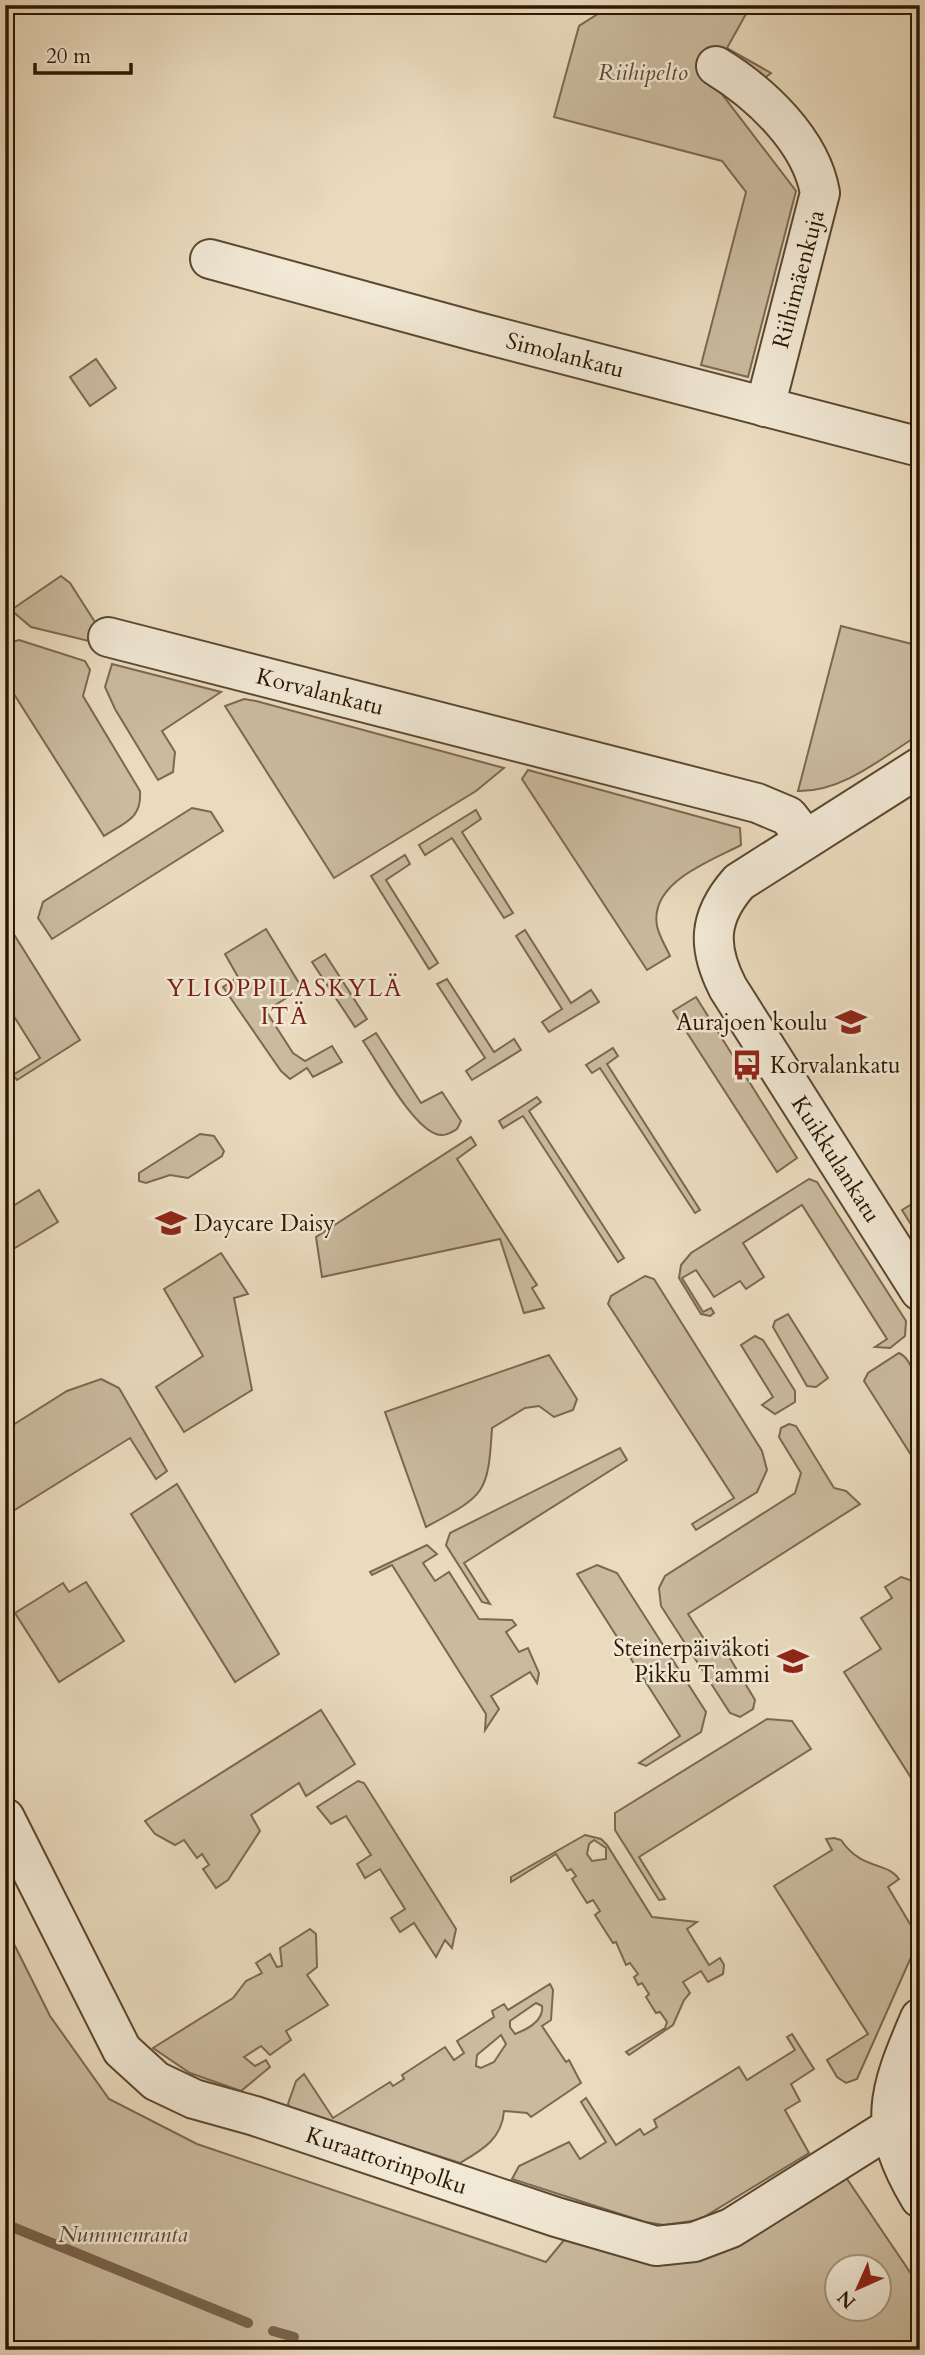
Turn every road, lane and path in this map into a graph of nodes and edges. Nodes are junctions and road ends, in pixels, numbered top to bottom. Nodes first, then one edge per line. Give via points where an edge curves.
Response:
1 (716, 66) dead end
2 (210, 259) dead end
3 (765, 407) junction
4 (920, 447) edge
5 (108, 637) dead end
6 (920, 767) edge
7 (806, 839) junction
8 (920, 1291) edge
9 (5, 1818) edge
10 (920, 2018) edge
11 (890, 2128) junction
12 (920, 2198) edge

1 - 3 street, Riihimäenkuja via 742,82 788,130 810,160 820,193
2 - 3 street, Simolankatu
3 - 4 street, Simolankatu
5 - 7 street, Korvalankatu via 757,803 788,816
6 - 7 street, Kuikkulankatu
7 - 8 street, Kuikkulankatu via 739,882 726,897 715,922 716,957 728,988
9 - 11 street, Kuraattorinpolku via 122,2050 156,2081 194,2099 656,2246 694,2242 731,2228
10 - 11 street via 893,2089
11 - 12 street

